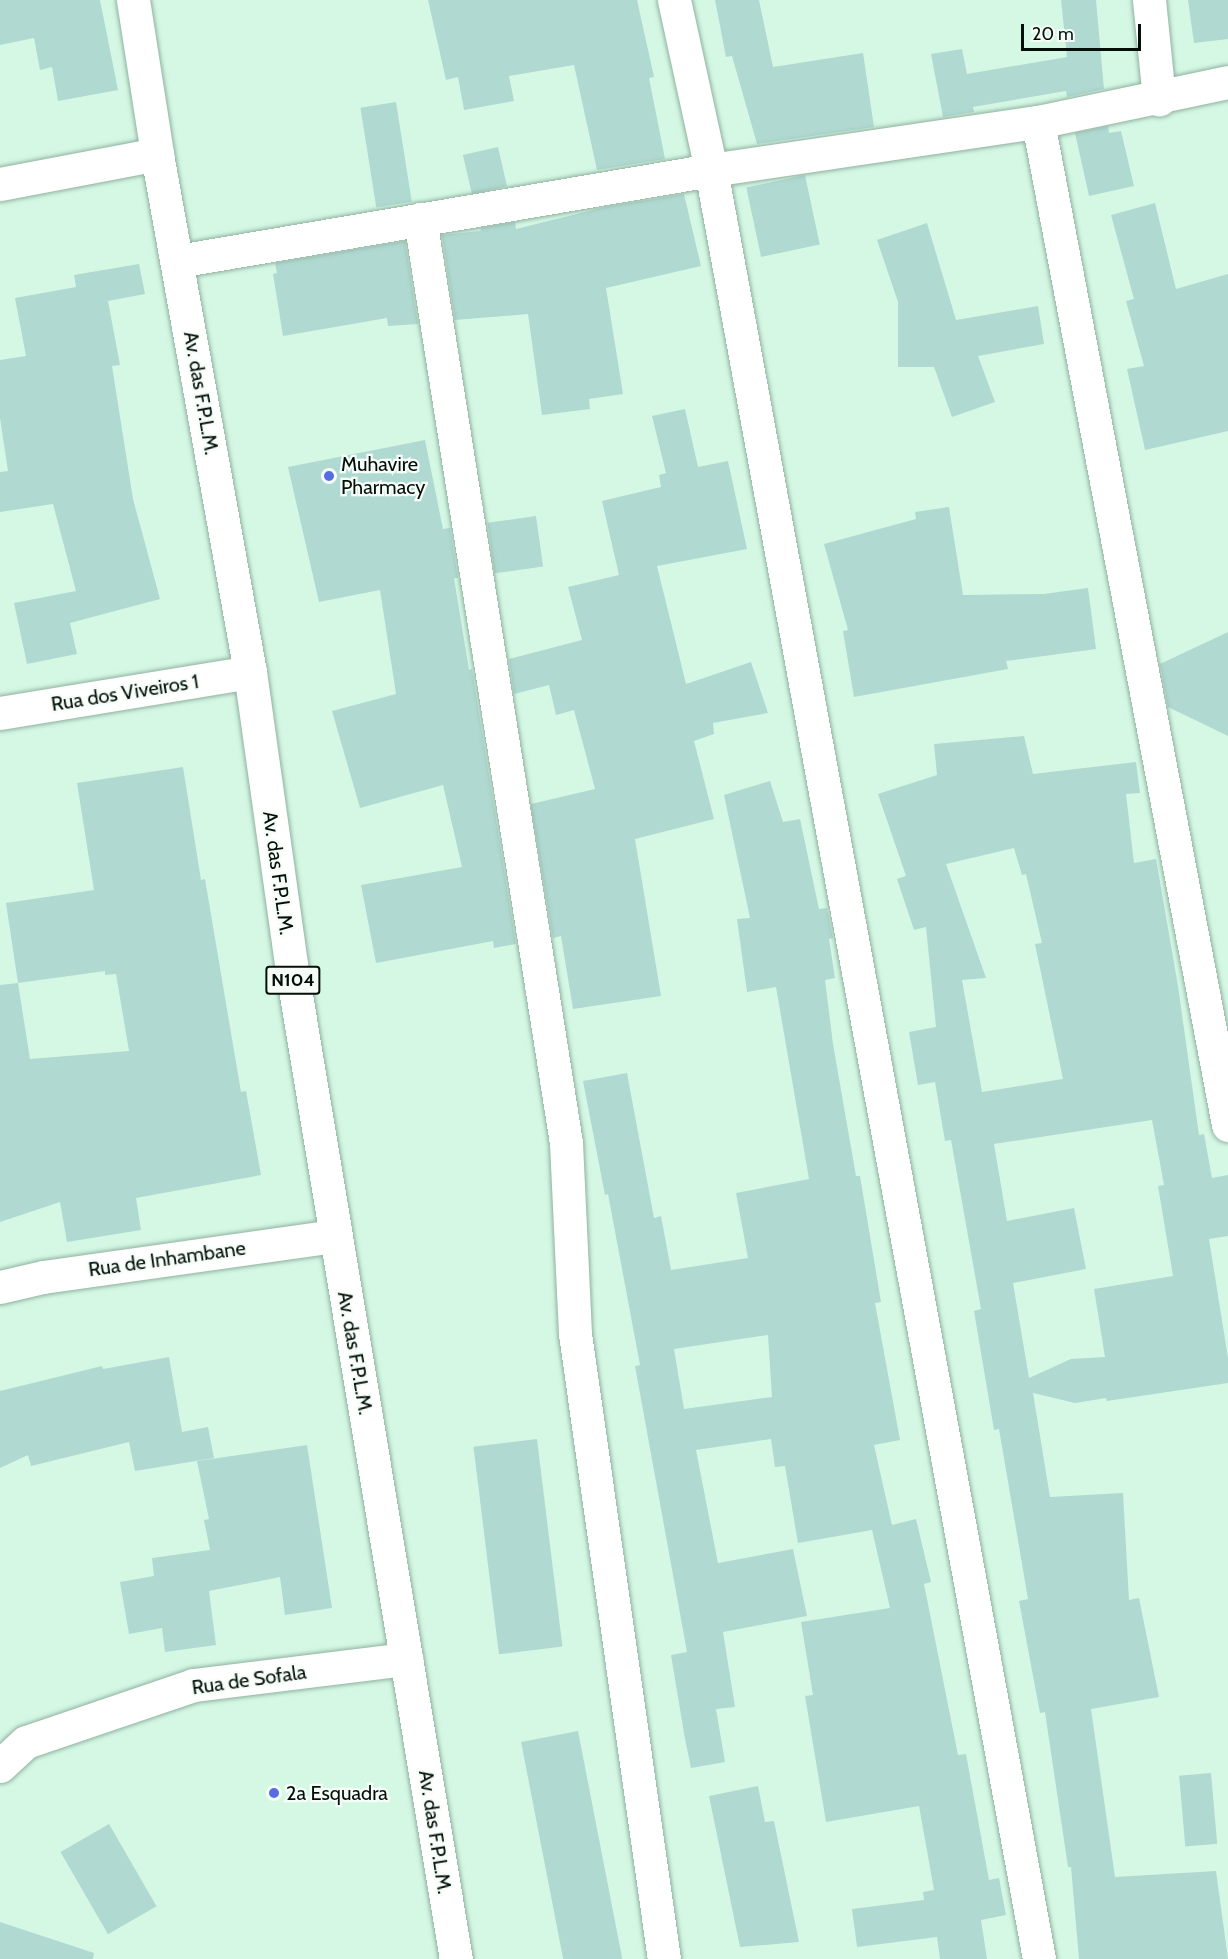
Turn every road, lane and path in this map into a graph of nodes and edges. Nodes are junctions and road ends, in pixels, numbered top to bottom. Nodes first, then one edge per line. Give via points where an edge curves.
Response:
1 (133, 0) edge
2 (674, 0) edge
3 (1149, 0) edge
4 (1228, 82) edge
5 (1159, 99) junction
6 (1038, 122) junction
7 (157, 154) junction
8 (711, 170) junction
9 (0, 184) edge
10 (420, 219) junction
11 (178, 261) junction
12 (250, 672) junction
13 (0, 714) edge
14 (1228, 1125) edge
15 (335, 1236) junction
16 (0, 1287) edge
17 (406, 1659) junction
18 (0, 1766) edge
19 (456, 1959) edge
20 (664, 1959) edge
21 (1039, 1959) edge

1 - 7 street, Av. das F.P.L.M. / N104
2 - 8 street
3 - 5 street
4 - 5 street
5 - 6 street
6 - 8 street
6 - 14 street
7 - 9 street
7 - 11 street, Av. das F.P.L.M. / N104
8 - 10 street
8 - 21 street
10 - 11 street
10 - 20 street via 566,1143 575,1334
11 - 12 street, Av. das F.P.L.M. / N104
12 - 13 street, Rua dos Viveiros 1
12 - 15 street, Av. das F.P.L.M. / N104
15 - 16 street, Rua de Inhambane via 43,1276
15 - 17 street, Av. das F.P.L.M. / N104
17 - 18 street, Rua de Sofala via 193,1685 26,1742
17 - 19 street, Av. das F.P.L.M. / N104

